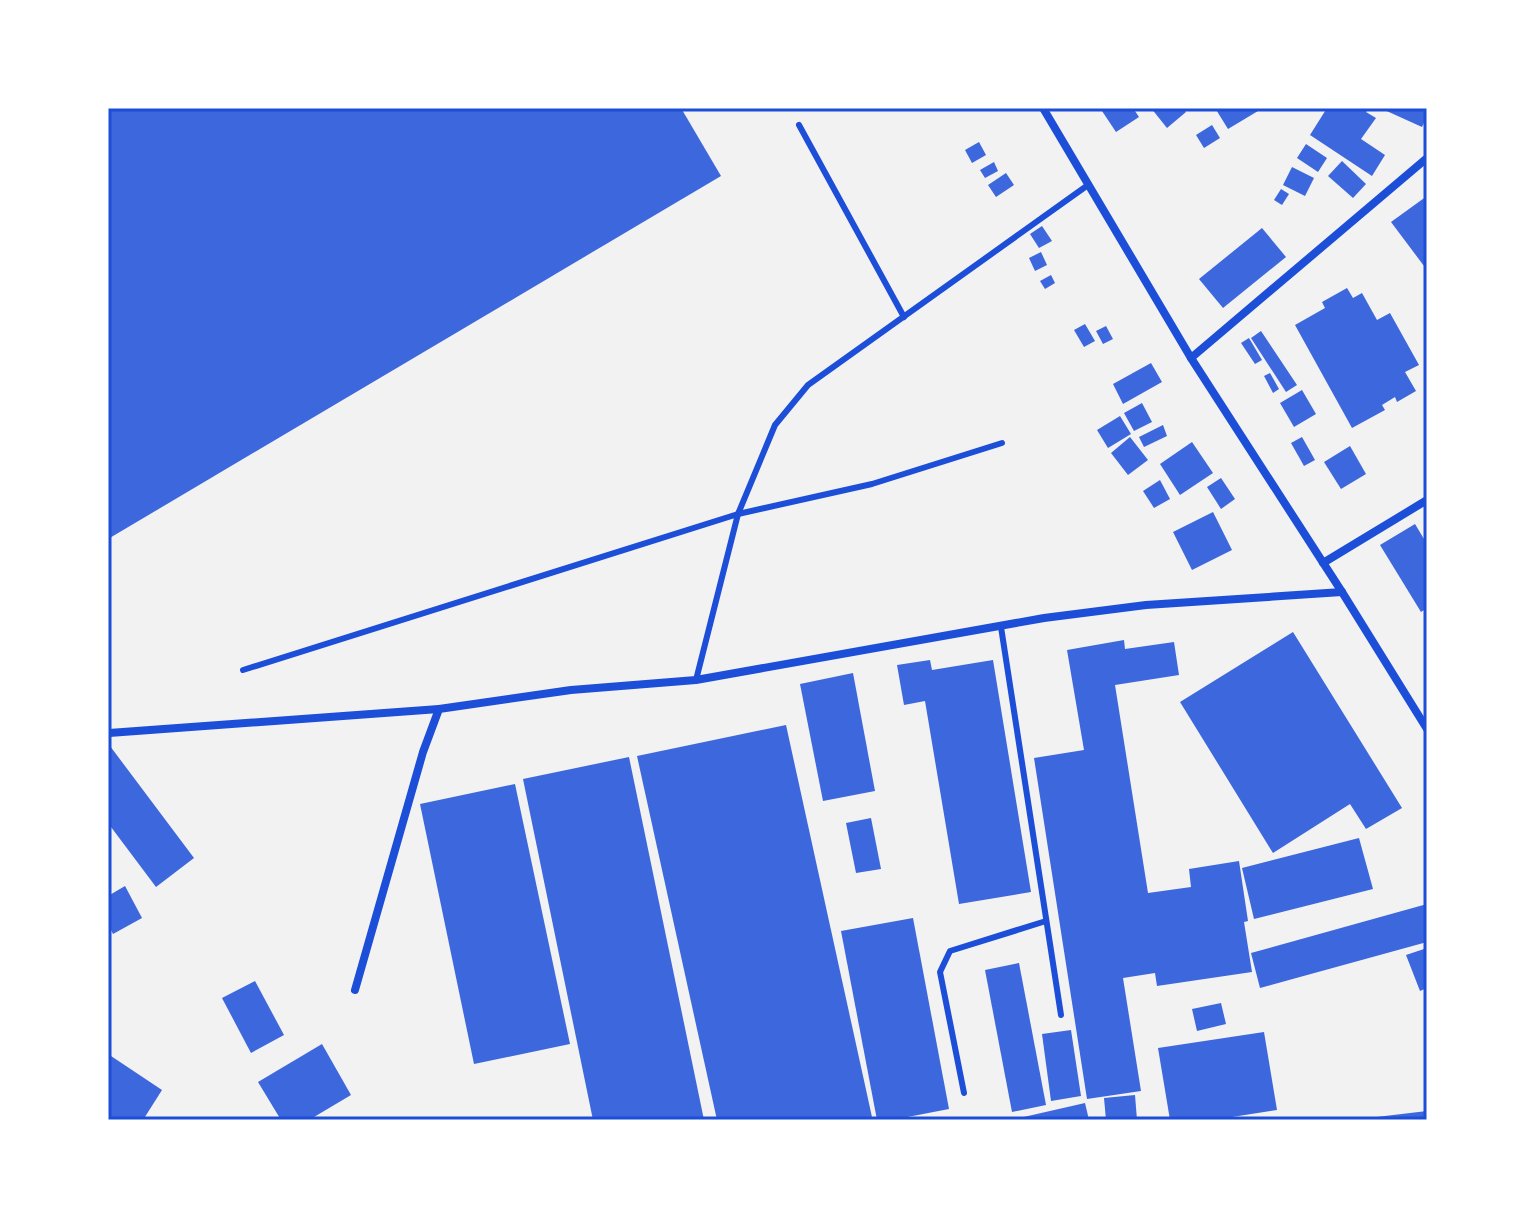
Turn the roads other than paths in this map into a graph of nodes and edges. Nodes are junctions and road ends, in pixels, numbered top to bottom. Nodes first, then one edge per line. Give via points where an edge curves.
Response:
1 (1043, 108) edge
2 (799, 125) dead end
3 (1427, 158) edge
4 (1088, 185) junction
5 (904, 317) junction
6 (1191, 358) junction
7 (1002, 443) dead end
8 (1427, 500) edge
9 (738, 514) junction
10 (1323, 563) junction
11 (1342, 592) junction
12 (1001, 627) junction
13 (243, 670) dead end
14 (696, 680) junction
15 (439, 709) junction
16 (1427, 729) edge
17 (109, 733) edge
18 (1046, 921) junction
19 (355, 990) dead end
20 (1061, 1015) dead end
21 (964, 1093) dead end

1 - 4 street
2 - 5 lane
3 - 6 street
4 - 5 lane
4 - 6 street
5 - 9 lane via 808,385 775,425
6 - 10 street
7 - 9 lane via 872,484
8 - 10 street
9 - 13 lane
9 - 14 lane
10 - 11 street
11 - 12 street via 1146,605
11 - 16 street
12 - 14 street
12 - 18 lane
14 - 15 street via 571,690
15 - 17 street
15 - 19 street
18 - 20 lane
18 - 21 lane via 950,951 940,972

